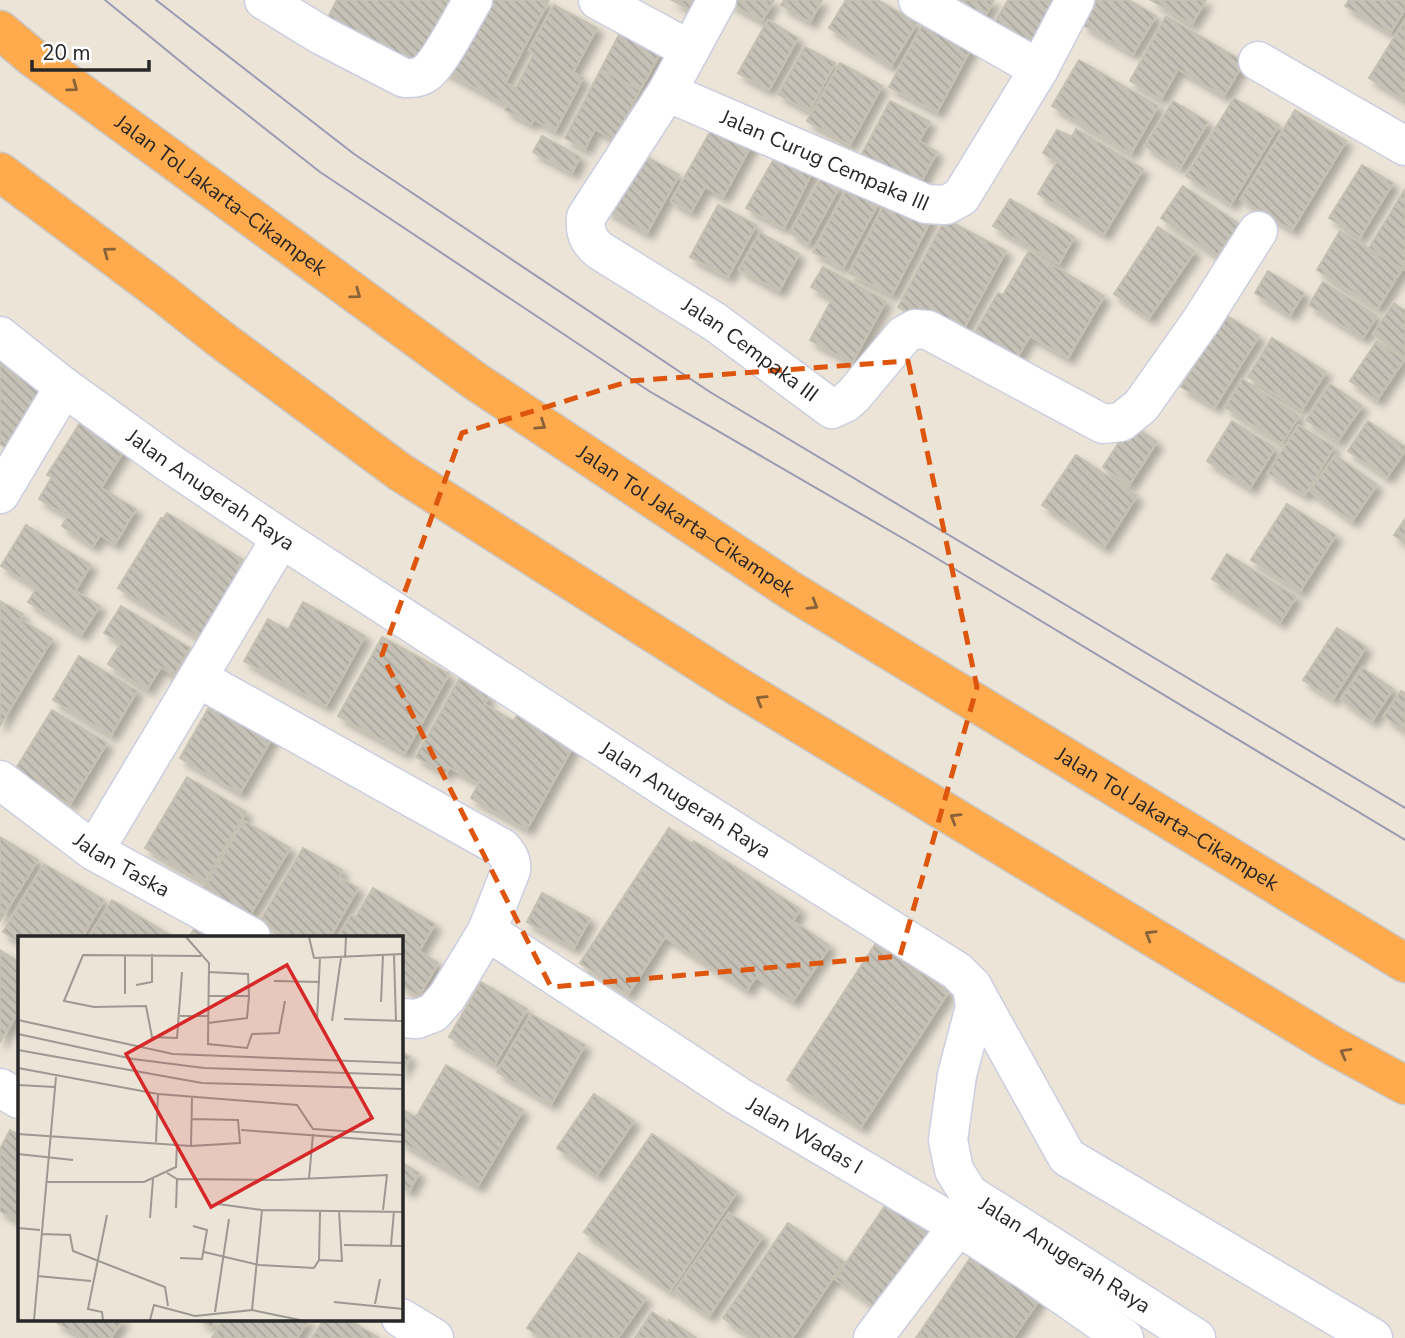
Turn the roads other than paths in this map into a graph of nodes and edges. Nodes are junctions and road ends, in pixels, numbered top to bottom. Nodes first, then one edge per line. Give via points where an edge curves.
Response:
1 (264, 0) edge
2 (473, 0) edge
3 (598, 0) edge
4 (717, 0) edge
5 (918, 0) edge
6 (1076, 0) edge
7 (0, 30) edge
8 (690, 50) junction
9 (1258, 61) dead end
10 (1039, 69) junction
11 (667, 92) junction
12 (1405, 146) edge
13 (0, 172) edge
14 (1258, 230) dead end
15 (0, 336) edge
16 (64, 387) junction
17 (0, 494) edge
18 (281, 538) junction
19 (198, 678) junction
20 (3, 789) edge
21 (94, 851) junction
22 (487, 931) junction
23 (249, 936) edge
24 (1405, 963) edge
25 (972, 986) junction
26 (402, 1018) edge
27 (1405, 1085) edge
28 (0, 1088) edge
29 (18, 1098) edge
30 (958, 1226) junction
31 (402, 1319) edge
32 (434, 1338) edge
33 (873, 1338) edge
34 (1124, 1338) edge
35 (1196, 1338) edge
36 (1373, 1338) edge

1 - 2 street via 404,78 415,78 436,62
3 - 8 street
4 - 8 street, Jalan Cempaka III
5 - 10 street
6 - 10 street, Jalan Curug Cempaka III
7 -> 24 highway, Jalan Tol Jakarta–Cikampek via 475,381 781,585
8 - 11 street, Jalan Cempaka III
9 - 12 street
10 - 11 street, Jalan Curug Cempaka III via 961,197 946,205 926,204
11 - 14 street, Jalan Cempaka III via 586,217 587,236 598,250 715,322 832,409 854,395 904,335 915,329 928,330 1102,424 1121,422 1141,406
27 -> 13 highway via 732,683 400,471
15 - 16 street, Jalan Anugerah Raya
16 - 17 street
16 - 18 street, Jalan Anugerah Raya
18 - 19 street
18 - 25 street, Jalan Anugerah Raya via 957,971
19 - 21 street
19 - 22 street via 502,848 512,863 511,870
20 - 21 street, Jalan Taska
21 - 23 street, Jalan Taska
22 - 26 street via 433,1013
22 - 30 street, Jalan Wadas I via 738,1097
25 - 35 street, Jalan Anugerah Raya via 975,1007 957,1075 948,1140 954,1170 970,1194
25 - 36 street via 1067,1157
28 - 29 street
30 - 33 street
30 - 34 street, Jalan Wadas I
31 - 32 street

